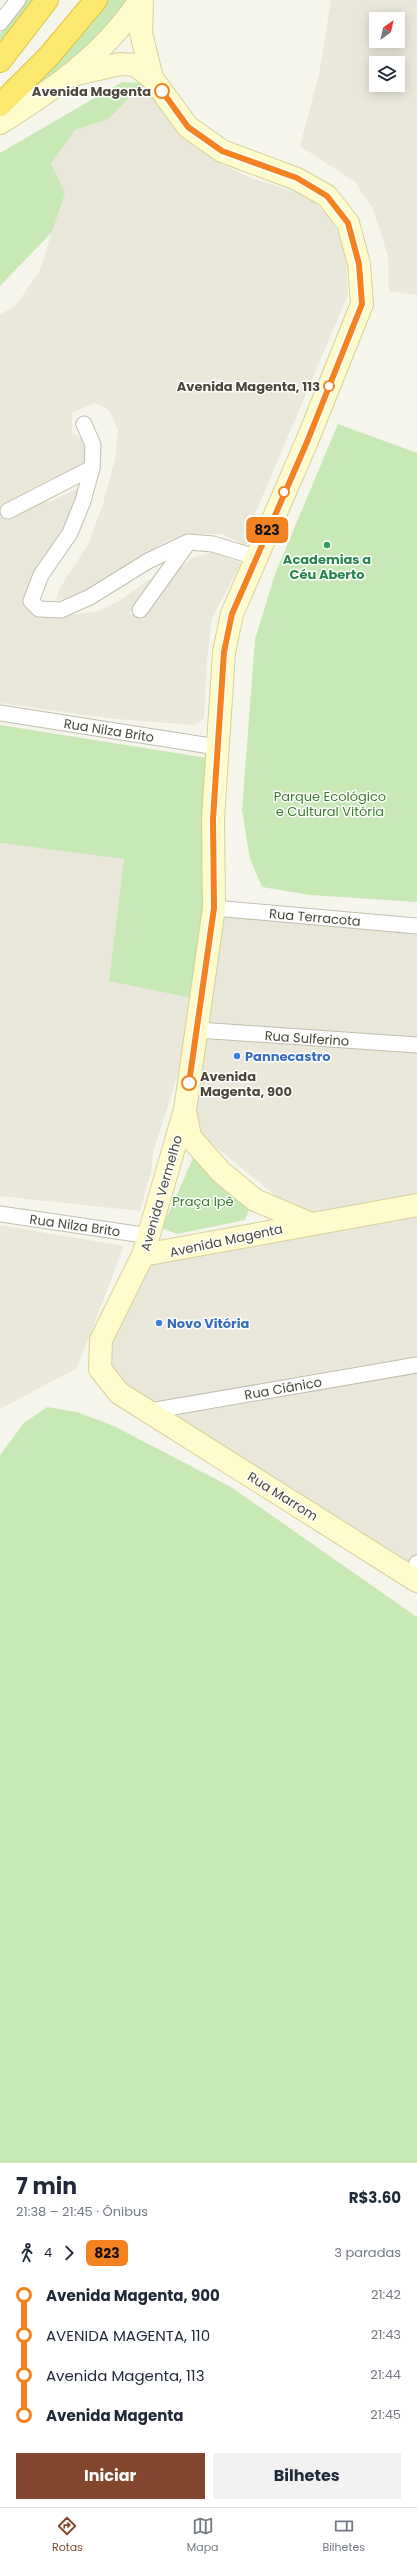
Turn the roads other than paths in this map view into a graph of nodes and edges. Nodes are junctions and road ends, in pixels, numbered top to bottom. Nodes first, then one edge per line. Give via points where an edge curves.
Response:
1 (18, 0) edge
2 (46, 0) edge
3 (60, 0) edge
4 (96, 0) edge
5 (141, 0) edge
6 (0, 23) edge
7 (6, 53) edge
8 (72, 75) junction
9 (152, 78) junction
10 (0, 105) edge
11 (0, 122) edge
12 (84, 424) dead end
13 (92, 468) junction
14 (8, 511) dead end
15 (188, 542) junction
16 (254, 558) junction
17 (140, 610) dead end
18 (0, 713) edge
19 (217, 747) junction
20 (214, 908) junction
21 (417, 926) edge
22 (198, 1030) junction
23 (417, 1046) edge
24 (185, 1110) junction
25 (266, 1205) junction
26 (417, 1205) edge
27 (0, 1214) edge
28 (309, 1223) junction
29 (258, 1233) junction
30 (147, 1245) junction
31 (417, 1365) edge
32 (150, 1411) junction
33 (416, 1575) edge

1 - 6 street
2 - 7 highway
3 - 7 highway
4 - 10 highway via 49,56
5 - 8 street via 127,20
5 - 9 street, Avenida Magenta via 141,33
8 - 9 street, Avenida Magenta via 120,64 135,65
8 - 11 street
9 - 16 street, Avenida Magenta via 188,127 222,151 297,178 327,196 348,223 359,264 362,304 307,442
12 - 13 street via 93,446
13 - 14 street
13 - 15 street via 70,534 41,575 31,601 39,609 61,610 90,597 148,561
15 - 16 street via 213,544
15 - 17 street
16 - 19 street, Avenida Magenta via 232,614 224,652
18 - 19 street, Rua Nilza Brito
19 - 20 street, Avenida Magenta via 213,819
20 - 21 street, Rua Terracota
20 - 22 street, Avenida Magenta
22 - 23 street, Rua Sulferino
22 - 24 street, Avenida Magenta
24 - 25 street, Avenida Magenta via 190,1137 221,1172 255,1200
24 - 30 street, Avenida Vermelho
25 - 28 street, Avenida Magenta
25 - 29 street via 268,1216
26 - 28 street, Avenida Magenta
27 - 30 street, Rua Nilza Brito
28 - 29 street, Avenida Magenta
29 - 30 street, Avenida Magenta
30 - 32 street, Avenida Vermelho via 101,1340 100,1369 119,1393
31 - 32 street, Rua Ciânico
32 - 33 street, Rua Marrom

